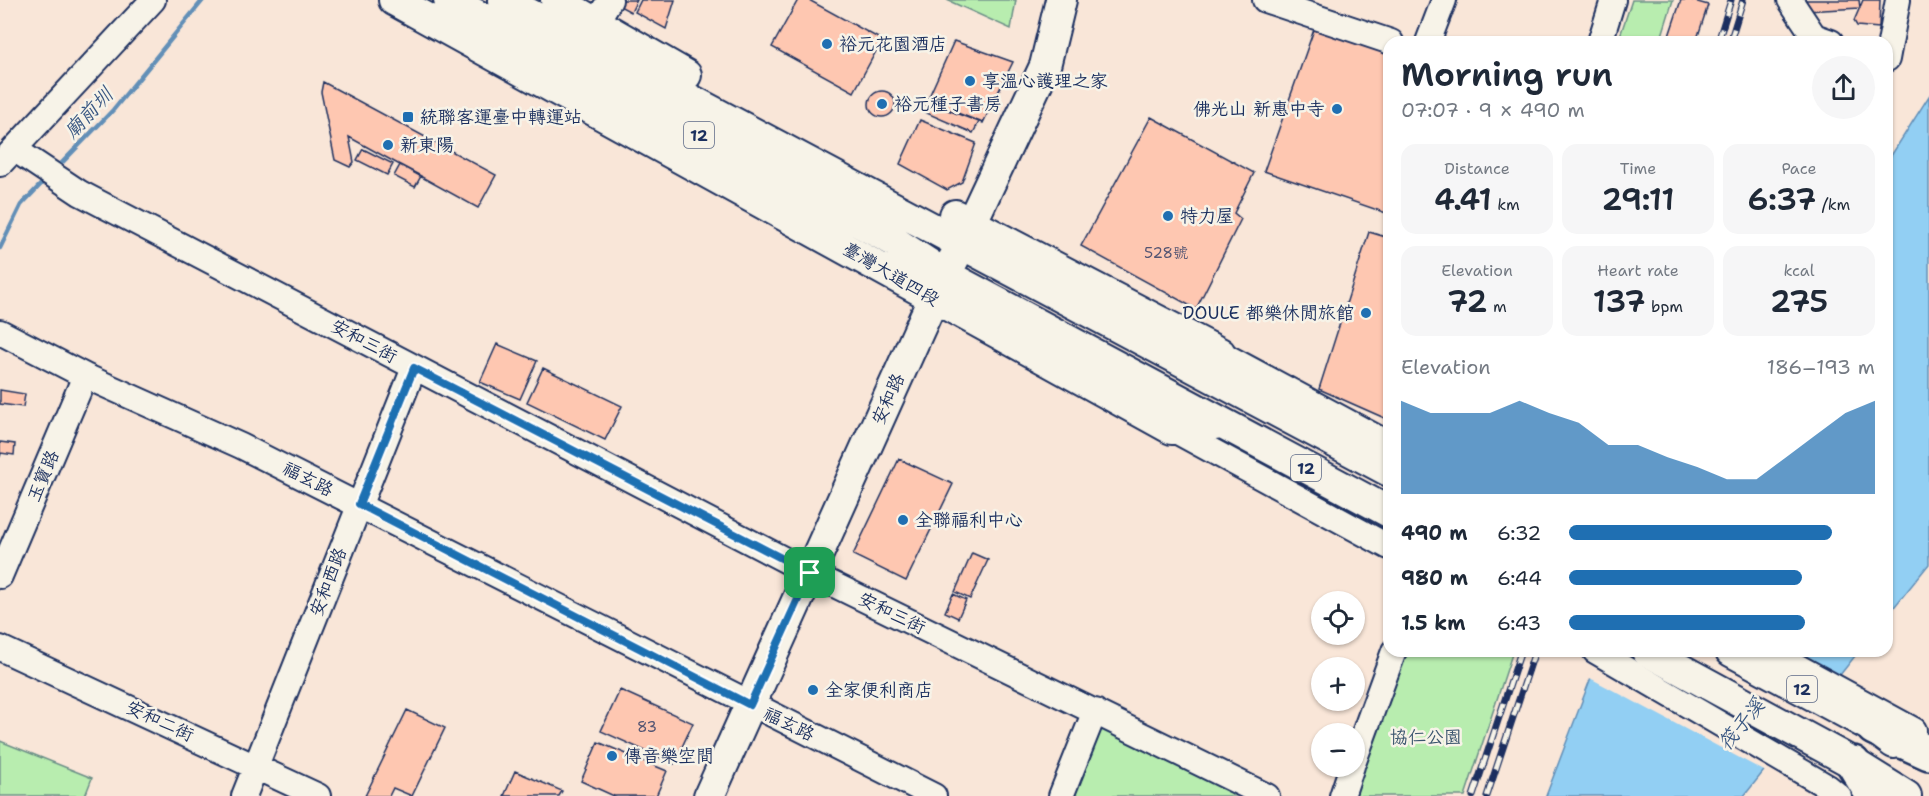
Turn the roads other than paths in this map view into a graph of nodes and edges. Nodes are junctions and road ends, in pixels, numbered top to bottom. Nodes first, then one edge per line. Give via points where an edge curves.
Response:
1 (153, 0) edge
2 (394, 0) edge
3 (449, 0) edge
4 (503, 0) edge
5 (556, 0) edge
6 (1061, 0) edge
7 (1265, 0) edge
8 (1444, 0) edge
9 (1613, 0) edge
10 (1790, 0) edge
11 (1898, 0) edge
12 (603, 11) edge
13 (1430, 36) edge
14 (1602, 36) edge
15 (1814, 36) edge
16 (1891, 36) edge
17 (1383, 39) edge
18 (7, 156) edge
19 (967, 234) junction
20 (940, 287) junction
21 (0, 332) edge
22 (1220, 353) junction
23 (414, 368) junction
24 (85, 376) junction
25 (1238, 390) junction
26 (1222, 423) junction
27 (1172, 429) junction
28 (1383, 441) edge
29 (1383, 468) edge
30 (359, 504) junction
31 (1383, 509) edge
32 (1383, 544) edge
33 (810, 573) junction
34 (0, 576) edge
35 (0, 648) edge
36 (1392, 657) edge
37 (1605, 657) edge
38 (1658, 657) edge
39 (1744, 657) edge
40 (1777, 657) edge
41 (750, 705) junction
42 (1095, 711) junction
43 (1873, 718) junction
44 (1365, 731) edge
45 (1929, 738) edge
46 (1929, 753) edge
47 (1853, 763) junction
48 (256, 766) junction
49 (1929, 766) edge
50 (1348, 777) edge
51 (1834, 791) edge
52 (244, 796) edge
53 (318, 796) edge
54 (708, 796) edge
55 (934, 796) edge
56 (1061, 796) edge
57 (1267, 796) edge
58 (1342, 796) edge
59 (1877, 796) edge
60 (1906, 796) edge

1 - 18 street
2 - 20 main road, 臺灣大道四段 / 12 via 836,242
3 - 20 main road, 臺灣大道四段 / 12 via 892,240
4 - 19 main road, 12
5 - 12 main road, 12
6 - 19 main road, 安和路 via 1046,66
7 - 17 street
8 - 13 street
9 - 14 street
10 - 15 street
11 - 16 street
12 - 19 main road, 12 via 689,76
18 - 23 street, 安和三街
19 - 20 main road, 安和路
19 - 22 main road
19 - 25 main road, 12
20 - 26 main road, 臺灣大道四段 / 12
20 - 27 main road, 臺灣大道四段
20 - 33 main road, 安和路
21 - 24 street, 福玄路
22 - 25 main road
22 - 28 street
23 - 30 street, 安和西路
23 - 33 street, 安和三街
24 - 30 street, 福玄路 via 221,436
24 - 34 street, 玉寶路
25 - 29 main road, 12
26 - 27 main road
26 - 31 main road, 臺灣大道四段 / 12
27 - 32 street, 臺灣大道四段
30 - 41 street, 福玄路
30 - 48 street, 安和西路
33 - 41 main road, 安和路
33 - 42 street, 安和三街
35 - 48 street, 安和二街
36 - 44 street
37 - 51 street
38 - 47 main road, 12
39 - 43 main road, 12
40 - 43 street
41 - 54 main road, 安和路
41 - 55 street, 福玄路
42 - 56 street
42 - 57 street, 安和三街
43 - 45 street
43 - 46 highway
43 - 49 main road, 12
47 - 59 highway
47 - 60 main road, 12
48 - 52 street, 安和西路
48 - 53 street, 安和二街
50 - 58 street

